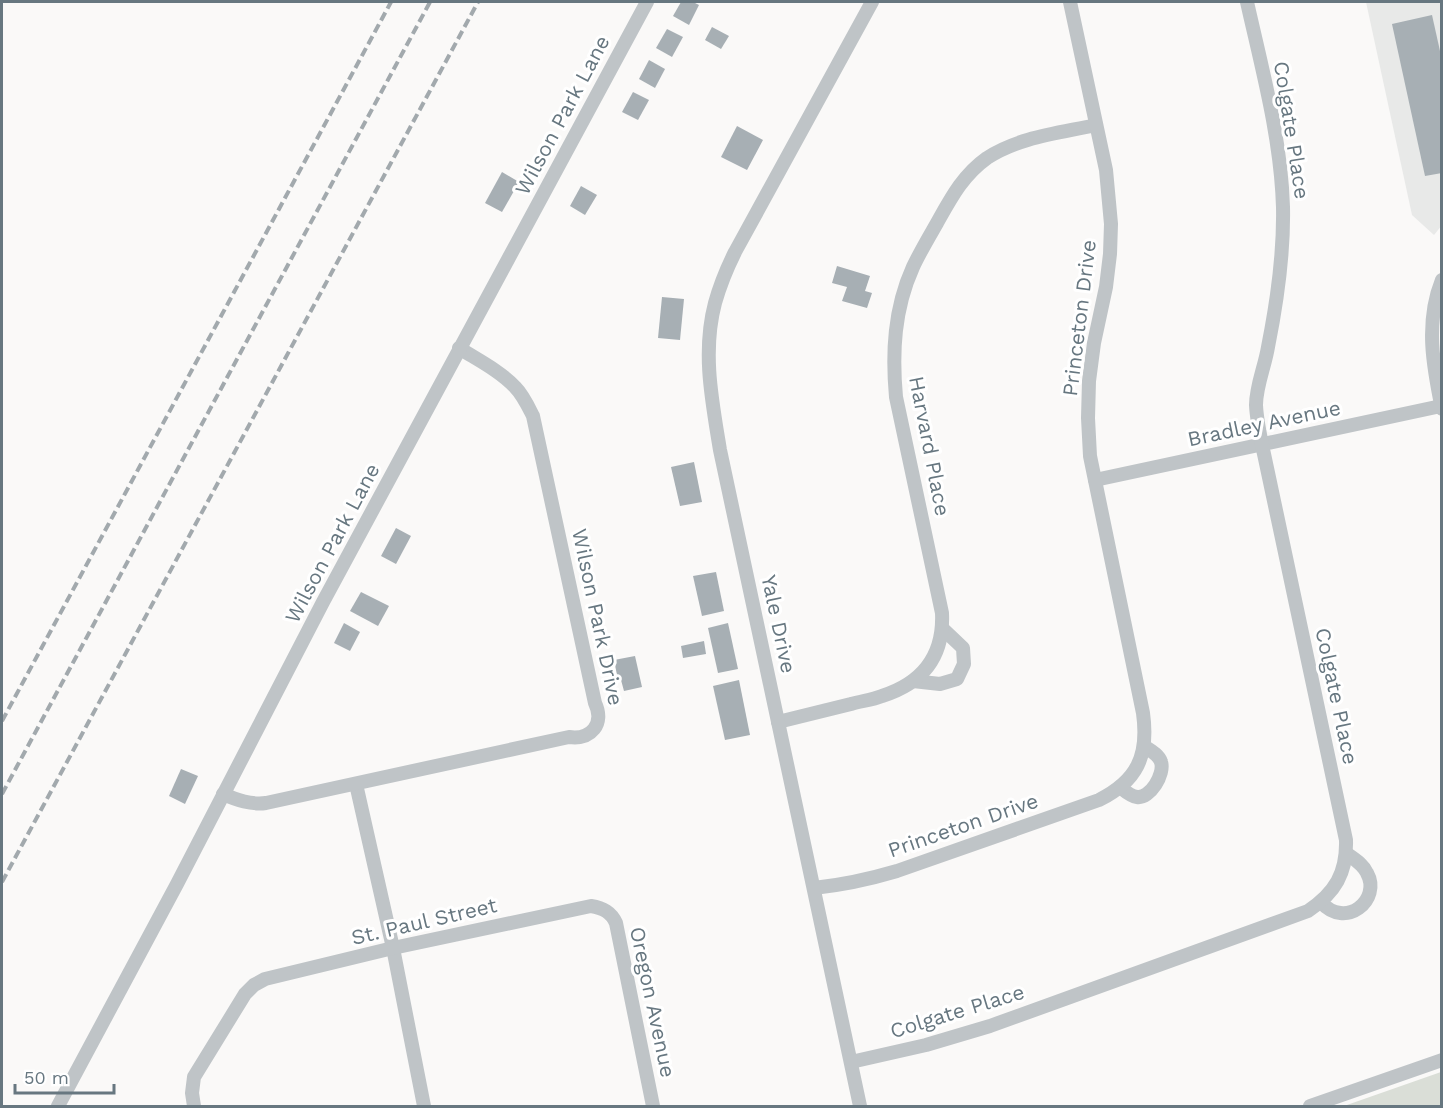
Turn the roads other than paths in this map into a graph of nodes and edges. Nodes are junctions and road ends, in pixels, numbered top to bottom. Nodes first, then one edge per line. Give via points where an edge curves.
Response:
1 (647, 2) edge
2 (872, 2) edge
3 (1070, 2) edge
4 (1247, 2) edge
5 (1096, 125) junction
6 (1442, 280) edge
7 (459, 348) junction
8 (1441, 407) edge
9 (1263, 445) junction
10 (1095, 480) junction
11 (943, 629) junction
12 (913, 681) junction
13 (778, 722) junction
14 (1144, 746) junction
15 (356, 784) junction
16 (1120, 787) junction
17 (224, 794) junction
18 (1346, 853) junction
19 (814, 888) junction
20 (1321, 902) junction
21 (606, 910) joint
22 (393, 948) junction
23 (1442, 1054) edge
24 (1442, 1060) edge
25 (851, 1062) junction
26 (1421, 1067) junction
27 (58, 1107) edge
28 (194, 1107) edge
29 (424, 1107) edge
30 (653, 1107) edge
31 (860, 1107) edge
32 (1310, 1107) edge

1 - 7 street, Wilson Park Lane
2 - 13 street, Yale Drive via 735,252 714,304 709,334 710,386 720,450
3 - 5 street, Princeton Drive
4 - 9 street, Colgate Place via 1271,109 1283,207 1276,302 1257,392
5 - 10 street, Princeton Drive via 1106,170 1111,224 1106,287 1089,381 1088,418
5 - 11 street, Harvard Place via 1026,140 988,158 971,172 956,189 913,266 903,294 894,345 896,398
6 - 8 street via 1434,306 1431,339
7 - 15 street, Wilson Park Drive via 516,388 533,416 599,717 585,736
7 - 17 street, Wilson Park Lane
8 - 9 street, Bradley Avenue
9 - 10 street, Bradley Avenue
9 - 18 street, Colgate Place
10 - 14 street, Princeton Drive via 1143,713
11 - 12 street, Harvard Place via 934,657
11 - 12 street via 963,648 964,664 957,680 940,684
12 - 13 street, Harvard Place via 882,696
13 - 19 street, Yale Drive
14 - 16 street, Princeton Drive via 1132,775
14 - 16 street via 1161,762 1162,774 1150,792 1140,797
15 - 17 street, Wilson Park Drive via 257,804
15 - 22 street
16 - 19 street, Princeton Drive via 1099,800 897,871
17 - 27 street, Wilson Park Lane
18 - 20 street, Colgate Place via 1339,879
18 - 20 street via 1367,871 1370,888 1365,903 1346,913 1332,911
19 - 25 street, Yale Drive
20 - 25 street, Colgate Place via 1308,911 990,1026
21 - 22 street, St. Paul Street via 591,906
21 - 30 street, Oregon Avenue via 616,923
22 - 28 street, St. Paul Street via 254,985 193,1081
22 - 29 street
23 - 26 street
24 - 26 street
25 - 31 street, Yale Drive
26 - 32 street

